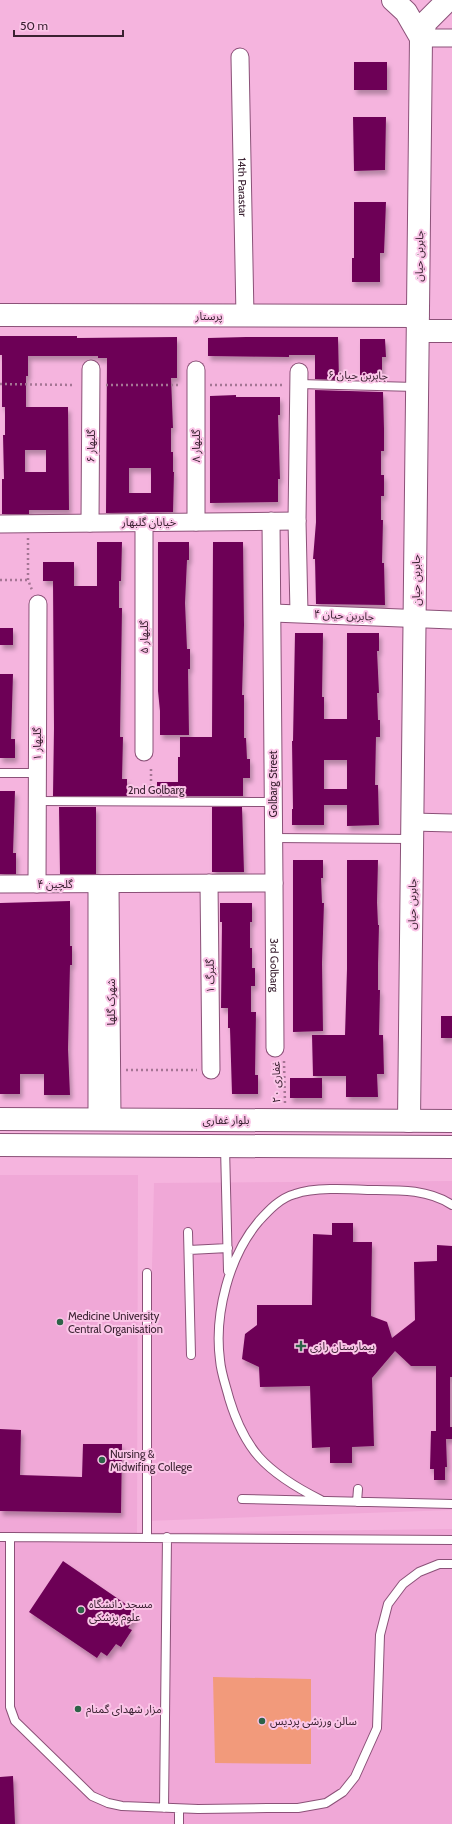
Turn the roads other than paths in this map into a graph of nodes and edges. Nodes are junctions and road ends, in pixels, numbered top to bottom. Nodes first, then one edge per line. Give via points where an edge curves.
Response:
1 (393, 0) edge
2 (448, 0) edge
3 (421, 38) junction
4 (452, 38) edge
5 (240, 57) dead end
6 (0, 316) edge
7 (245, 316) junction
8 (418, 324) junction
9 (452, 331) edge
10 (91, 377) road end
11 (196, 378) road end
12 (299, 378) joint
13 (417, 387) junction
14 (271, 520) junction
15 (297, 521) junction
16 (144, 522) junction
17 (196, 522) junction
18 (90, 523) junction
19 (0, 524) edge
20 (38, 604) road end
21 (273, 613) junction
22 (299, 613) junction
23 (415, 620) junction
24 (452, 620) edge
25 (144, 752) road end
26 (0, 773) edge
27 (38, 773) junction
28 (38, 801) junction
29 (274, 802) junction
30 (452, 823) edge
31 (412, 831) junction
32 (274, 838) junction
33 (209, 883) junction
34 (274, 883) junction
35 (0, 884) edge
36 (37, 884) junction
37 (103, 884) junction
38 (275, 1048) road end
39 (211, 1070) road end
40 (0, 1119) edge
41 (104, 1119) junction
42 (409, 1121) junction
43 (452, 1121) edge
44 (0, 1145) edge
45 (225, 1146) junction
46 (452, 1147) edge
47 (452, 1205) edge
48 (188, 1232) dead end
49 (228, 1248) junction
50 (189, 1250) junction
51 (147, 1273) dead end
52 (229, 1275) junction
53 (191, 1355) dead end
54 (358, 1489) dead end
55 (242, 1499) dead end
56 (321, 1500) junction
57 (357, 1502) junction
58 (452, 1504) edge
59 (0, 1537) edge
60 (10, 1537) junction
61 (147, 1537) junction
62 (167, 1537) junction
63 (452, 1540) edge
64 (452, 1564) edge
65 (164, 1808) junction
66 (179, 1809) junction
67 (179, 1824) edge

1 - 3 street via 406,12
2 - 3 street via 426,22
3 - 4 street
3 - 8 street, جابربن حیان
5 - 7 street, 14th Parastar
6 - 7 street, پرستار
7 - 8 street, پرستار
8 - 9 street, پرستار
8 - 13 street, جابربن حیان
10 - 18 street, گلبهار ۶
11 - 17 street, گلبهار ۸
12 - 13 lane, جابربن حیان ۶
12 - 15 street
13 - 23 street, جابربن حیان
14 - 15 street, خیابان گلبهار
14 - 17 street, خیابان گلبهار
14 - 21 street, Golbarg Street
15 - 22 street
16 - 17 street, خیابان گلبهار
16 - 18 street, خیابان گلبهار
16 - 25 street, گلبهار ۵
18 - 19 street, خیابان گلبهار
20 - 27 street, گلبهار ۱
21 - 22 street, جابربن حیان ۴
21 - 29 street, Golbarg Street
22 - 23 street, جابربن حیان ۴
23 - 24 street, جابربن حیان ۴
23 - 31 street, جابربن حیان
26 - 27 lane
27 - 28 street, گلبهار ۱
28 - 29 lane, 2nd Golbarg
28 - 36 street, گلبهار ۱
29 - 32 street, Golbarg Street
30 - 31 street
31 - 32 lane via 345,839
31 - 42 street, جابربن حیان
32 - 34 street, Golbarg Street
33 - 34 street
33 - 37 street
33 - 39 street, گلبرگ ۱
34 - 38 street, 3rd Golbarg
35 - 36 street, گلچین ۴
36 - 37 street, گلچین ۴
37 - 41 street, شهرک گلها
37 - 41 street, شهرک گلها via 112,1070
40 - 41 street, بلوار غفاری
41 - 42 street, بلوار غفاری
42 - 43 street, بلوار غفاری
44 - 45 street
45 - 46 street
45 - 49 lane
47 - 52 lane via 427,1194 404,1190 350,1189 305,1191 294,1194 273,1206 248,1233 234,1259
48 - 50 lane
49 - 50 lane
49 - 52 lane
50 - 53 lane
51 - 61 lane
52 - 56 lane via 219,1337 220,1361 234,1413 259,1456 299,1489
54 - 57 lane
55 - 56 lane
56 - 57 lane
57 - 58 lane
59 - 60 lane
60 - 61 lane
60 - 65 lane via 10,1707 15,1721 92,1796 122,1806
61 - 62 lane
62 - 63 lane
62 - 65 lane
64 - 66 lane via 439,1564 419,1572 403,1584 388,1604 380,1634 377,1728 355,1777 343,1792 326,1803 298,1808
65 - 66 lane
66 - 67 lane

